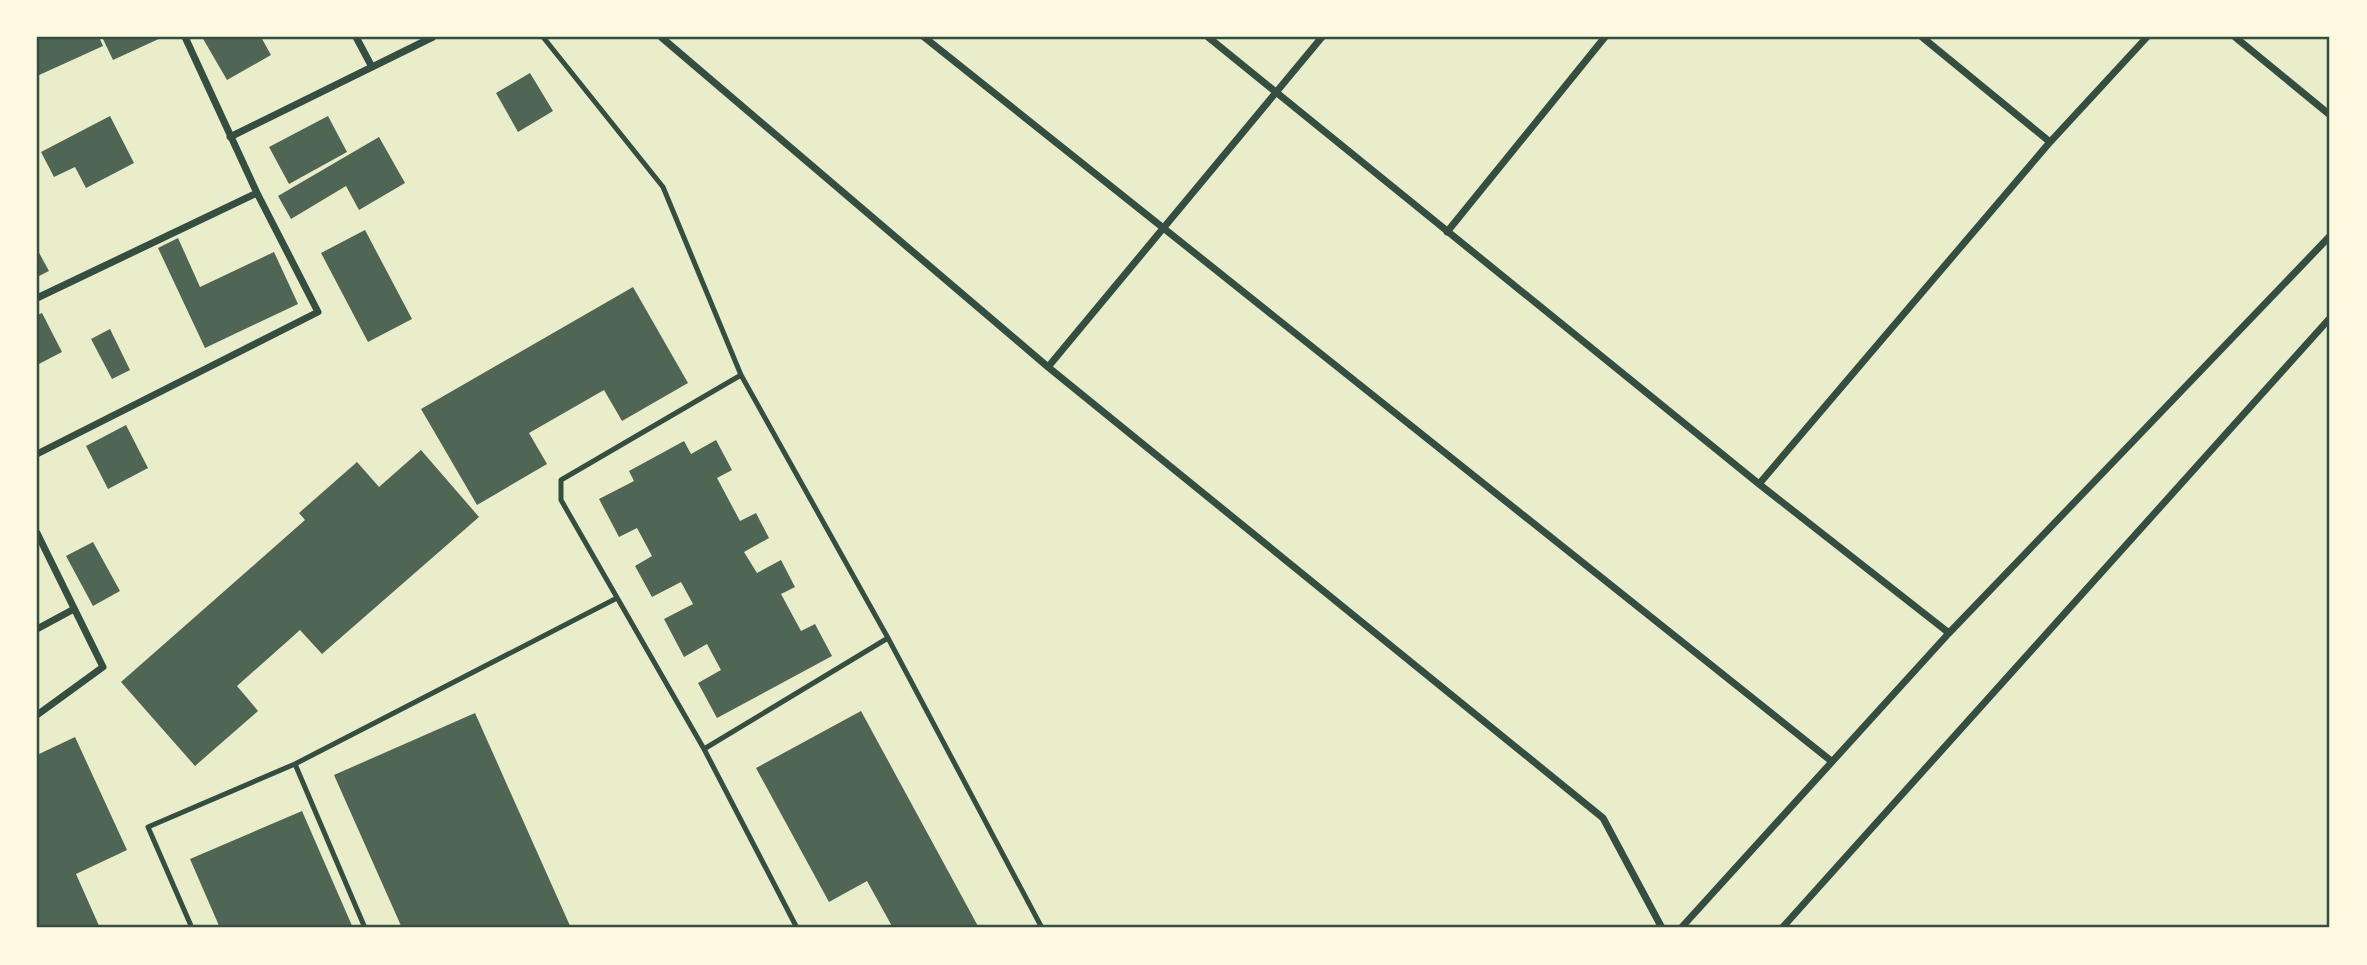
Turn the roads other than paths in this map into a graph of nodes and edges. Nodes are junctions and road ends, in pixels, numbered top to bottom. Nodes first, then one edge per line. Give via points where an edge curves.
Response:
1 (185, 37) edge
2 (356, 37) edge
3 (433, 37) edge
4 (543, 37) edge
5 (661, 37) edge
6 (924, 37) edge
7 (1208, 37) edge
8 (1322, 37) edge
9 (1605, 37) edge
10 (1922, 37) edge
11 (2147, 37) edge
12 (2235, 37) edge
13 (372, 67) junction
14 (1277, 94) junction
15 (2330, 115) edge
16 (230, 137) junction
17 (2050, 142) junction
18 (257, 193) junction
19 (1164, 230) junction
20 (1447, 232) junction
21 (2330, 236) edge
22 (37, 298) edge
23 (2330, 318) edge
24 (1048, 367) junction
25 (741, 375) junction
26 (37, 454) edge
27 (1759, 484) junction
28 (37, 533) edge
29 (617, 598) junction
30 (74, 609) junction
31 (37, 629) edge
32 (1949, 633) junction
33 (888, 638) junction
34 (37, 715) edge
35 (704, 749) junction
36 (1830, 760) junction
37 (295, 764) junction
38 (192, 928) edge
39 (365, 928) edge
40 (796, 928) edge
41 (1042, 928) edge
42 (1662, 928) edge
43 (1681, 928) edge
44 (1782, 928) edge

1 - 16 street
2 - 13 street
3 - 13 street
4 - 25 lane via 663,187
5 - 24 street
6 - 19 street
7 - 14 street
8 - 14 street
9 - 20 street
10 - 17 street
11 - 17 street
12 - 15 street
13 - 16 street
14 - 19 street
14 - 20 street
16 - 18 street
17 - 27 street
18 - 22 street
18 - 26 street via 318,312
19 - 24 street
19 - 36 street
20 - 27 street
21 - 32 street
23 - 44 street
24 - 42 street via 1603,818
25 - 29 lane via 561,480 561,500
25 - 33 lane
27 - 32 street
28 - 30 street
29 - 35 lane
29 - 37 lane
30 - 31 street
30 - 34 street via 103,667
32 - 36 street
33 - 35 lane
33 - 41 lane
35 - 40 lane
36 - 43 street
37 - 38 lane via 148,827
37 - 39 lane

